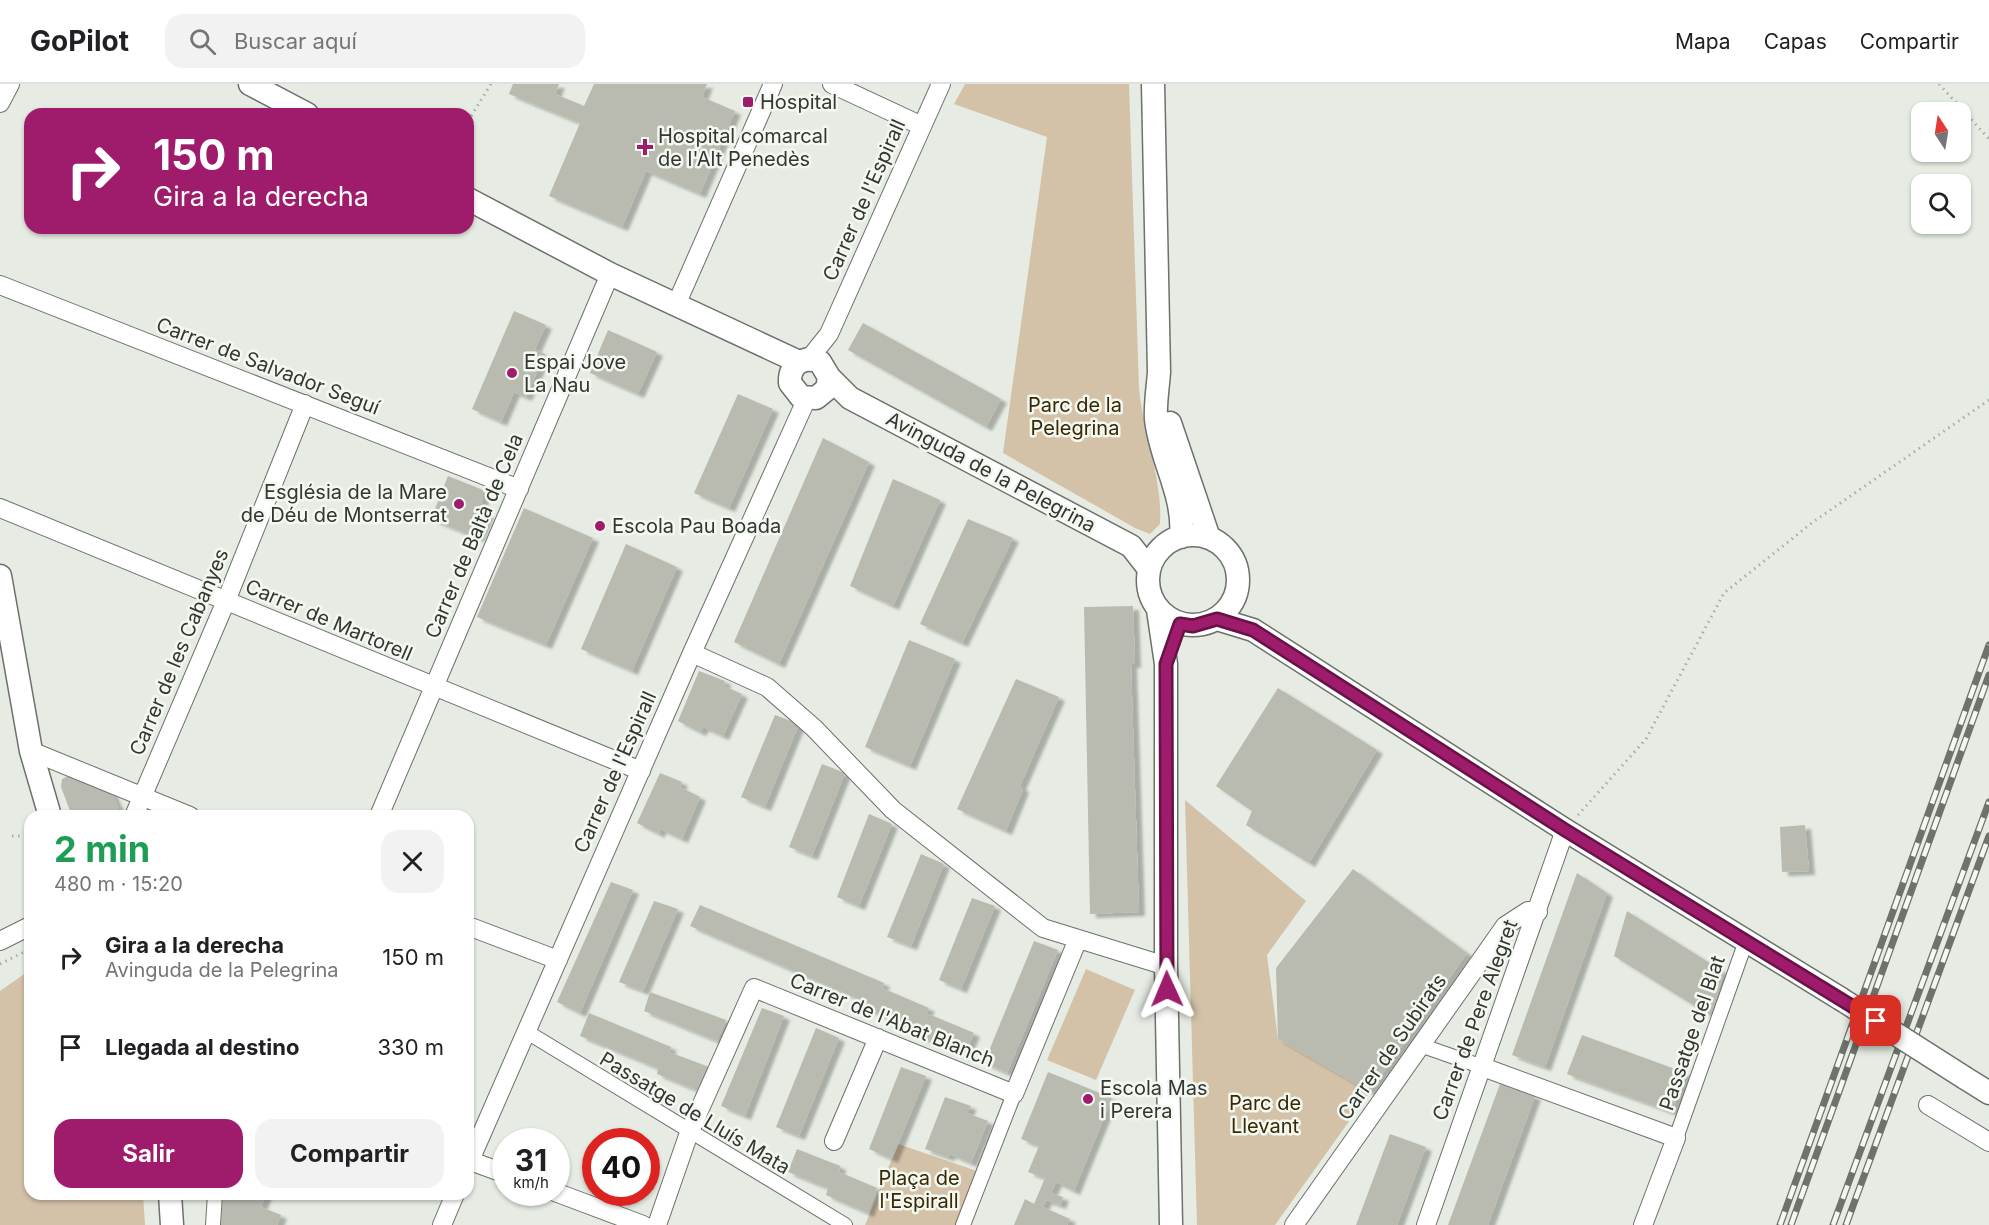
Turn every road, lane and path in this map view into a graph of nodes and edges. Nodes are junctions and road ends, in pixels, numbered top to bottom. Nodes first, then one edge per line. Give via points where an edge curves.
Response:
1 (10, 84) edge
2 (250, 84) edge
3 (491, 84) edge
4 (773, 84) edge
5 (832, 84) edge
6 (940, 84) edge
7 (1154, 84) edge
8 (1939, 84) edge
9 (0, 103) edge
10 (296, 108) edge
11 (474, 111) edge
12 (922, 126) junction
13 (1989, 139) edge
14 (474, 202) edge
15 (610, 274) junction
16 (0, 285) edge
17 (676, 305) junction
18 (1159, 372) junction
19 (812, 376) junction
20 (1989, 400) edge
21 (305, 404) junction
22 (519, 489) junction
23 (0, 508) edge
24 (1209, 538) junction
25 (1172, 542) junction
26 (1131, 546) junction
27 (1149, 569) junction
28 (0, 576) edge
29 (1235, 598) junction
30 (226, 601) junction
31 (1158, 610) junction
32 (1217, 619) junction
33 (1180, 624) junction
34 (1253, 630) junction
35 (692, 653) junction
36 (1166, 664) junction
37 (433, 688) junction
38 (32, 751) junction
39 (641, 771) junction
40 (143, 797) junction
41 (48, 810) edge
42 (137, 810) edge
43 (175, 810) edge
44 (382, 810) edge
45 (1565, 830) junction
46 (12, 836) dead end
47 (24, 836) edge
48 (1538, 912) junction
49 (474, 928) edge
50 (24, 929) edge
51 (1078, 939) junction
52 (0, 941) edge
53 (1746, 941) junction
54 (24, 953) edge
55 (558, 960) junction
56 (0, 964) edge
57 (1166, 966) junction
58 (526, 1032) junction
59 (878, 1038) junction
60 (1420, 1045) junction
61 (1480, 1066) junction
62 (1989, 1093) edge
63 (1014, 1094) junction
64 (1928, 1105) dead end
65 (689, 1133) junction
66 (1676, 1138) junction
67 (834, 1141) dead end
68 (1989, 1142) edge
69 (474, 1151) edge
70 (474, 1164) edge
71 (492, 1169) edge
72 (570, 1198) edge
73 (170, 1200) edge
74 (214, 1200) edge
75 (452, 1200) edge
76 (172, 1225) edge
77 (213, 1225) edge
78 (442, 1225) edge
79 (643, 1225) edge
80 (657, 1225) edge
81 (844, 1225) edge
82 (963, 1225) edge
83 (1171, 1225) edge
84 (1294, 1225) edge
85 (1426, 1225) edge
86 (1643, 1225) edge

1 - 9 street
2 - 10 street
3 - 11 path
4 - 17 street
5 - 12 street
6 - 12 street, Carrer de l'Espirall
7 - 18 street
8 - 13 path
12 - 19 street, Carrer de l'Espirall
14 - 15 street
15 - 17 street
15 - 22 street, Carrer de Baltà de Cela
16 - 21 street, Carrer de Salvador Seguí
17 - 19 street via 760,345
18 - 24 street via 1168,418
18 - 25 street via 1156,419 1180,504
19 - 26 street, Avinguda de la Pelegrina
19 - 35 street, Carrer de l'Espirall
20 - 45 path via 1813,522 1724,593 1646,739
21 - 22 street, Carrer de Salvador Seguí
21 - 30 street, Carrer de les Cabanyes
22 - 37 street, Carrer de Baltà de Cela
23 - 30 street, Carrer de Martorell
24 - 25 street, Avinguda de la Pelegrina via 1195,535
24 - 29 street via 1232,556 1238,584
25 - 26 street, Avinguda de la Pelegrina
25 - 27 street
26 - 27 street, Avinguda de la Pelegrina
27 - 31 street via 1149,591
28 - 38 street
29 - 32 street
29 - 34 street
30 - 37 street, Carrer de Martorell
30 - 40 street, Carrer de les Cabanyes
31 - 33 street
31 - 36 street
32 - 33 street via 1193,626
32 - 34 street
33 - 36 street
34 - 45 street
35 - 39 street, Carrer de l'Espirall
35 - 51 street via 766,687 814,728 893,810 1043,928
36 - 57 street
37 - 39 street, Carrer de Martorell
37 - 44 street, Carrer de Baltà de Cela
38 - 40 street
38 - 41 street
39 - 55 street, Carrer de l'Espirall
40 - 42 street, Carrer de les Cabanyes
40 - 43 street
45 - 48 street, Carrer de Pere Alegret
45 - 53 street
46 - 47 path
48 - 60 street, Carrer de Subirats via 1528,911 1505,926
48 - 61 street, Carrer de Pere Alegret
49 - 55 street
50 - 52 street
51 - 57 street
51 - 63 street
53 - 62 street, bridge
53 - 66 street, Passatge del Blat
54 - 56 path
55 - 58 street, Carrer de l'Espirall
57 - 83 street
58 - 65 street, Passatge de Lluís Mata
58 - 69 street, Carrer de l'Espirall
59 - 63 street, Carrer de l'Abat Blanch
59 - 65 street, Carrer de l'Abat Blanch via 754,988
59 - 67 street
60 - 61 street
60 - 84 street, Carrer de Subirats
61 - 66 street
61 - 85 street, Carrer de Pere Alegret
63 - 82 street
64 - 68 street
65 - 80 street
65 - 81 street, Passatge de Lluís Mata
66 - 86 street
70 - 71 street
72 - 79 street
73 - 76 street
74 - 77 street
75 - 78 street

